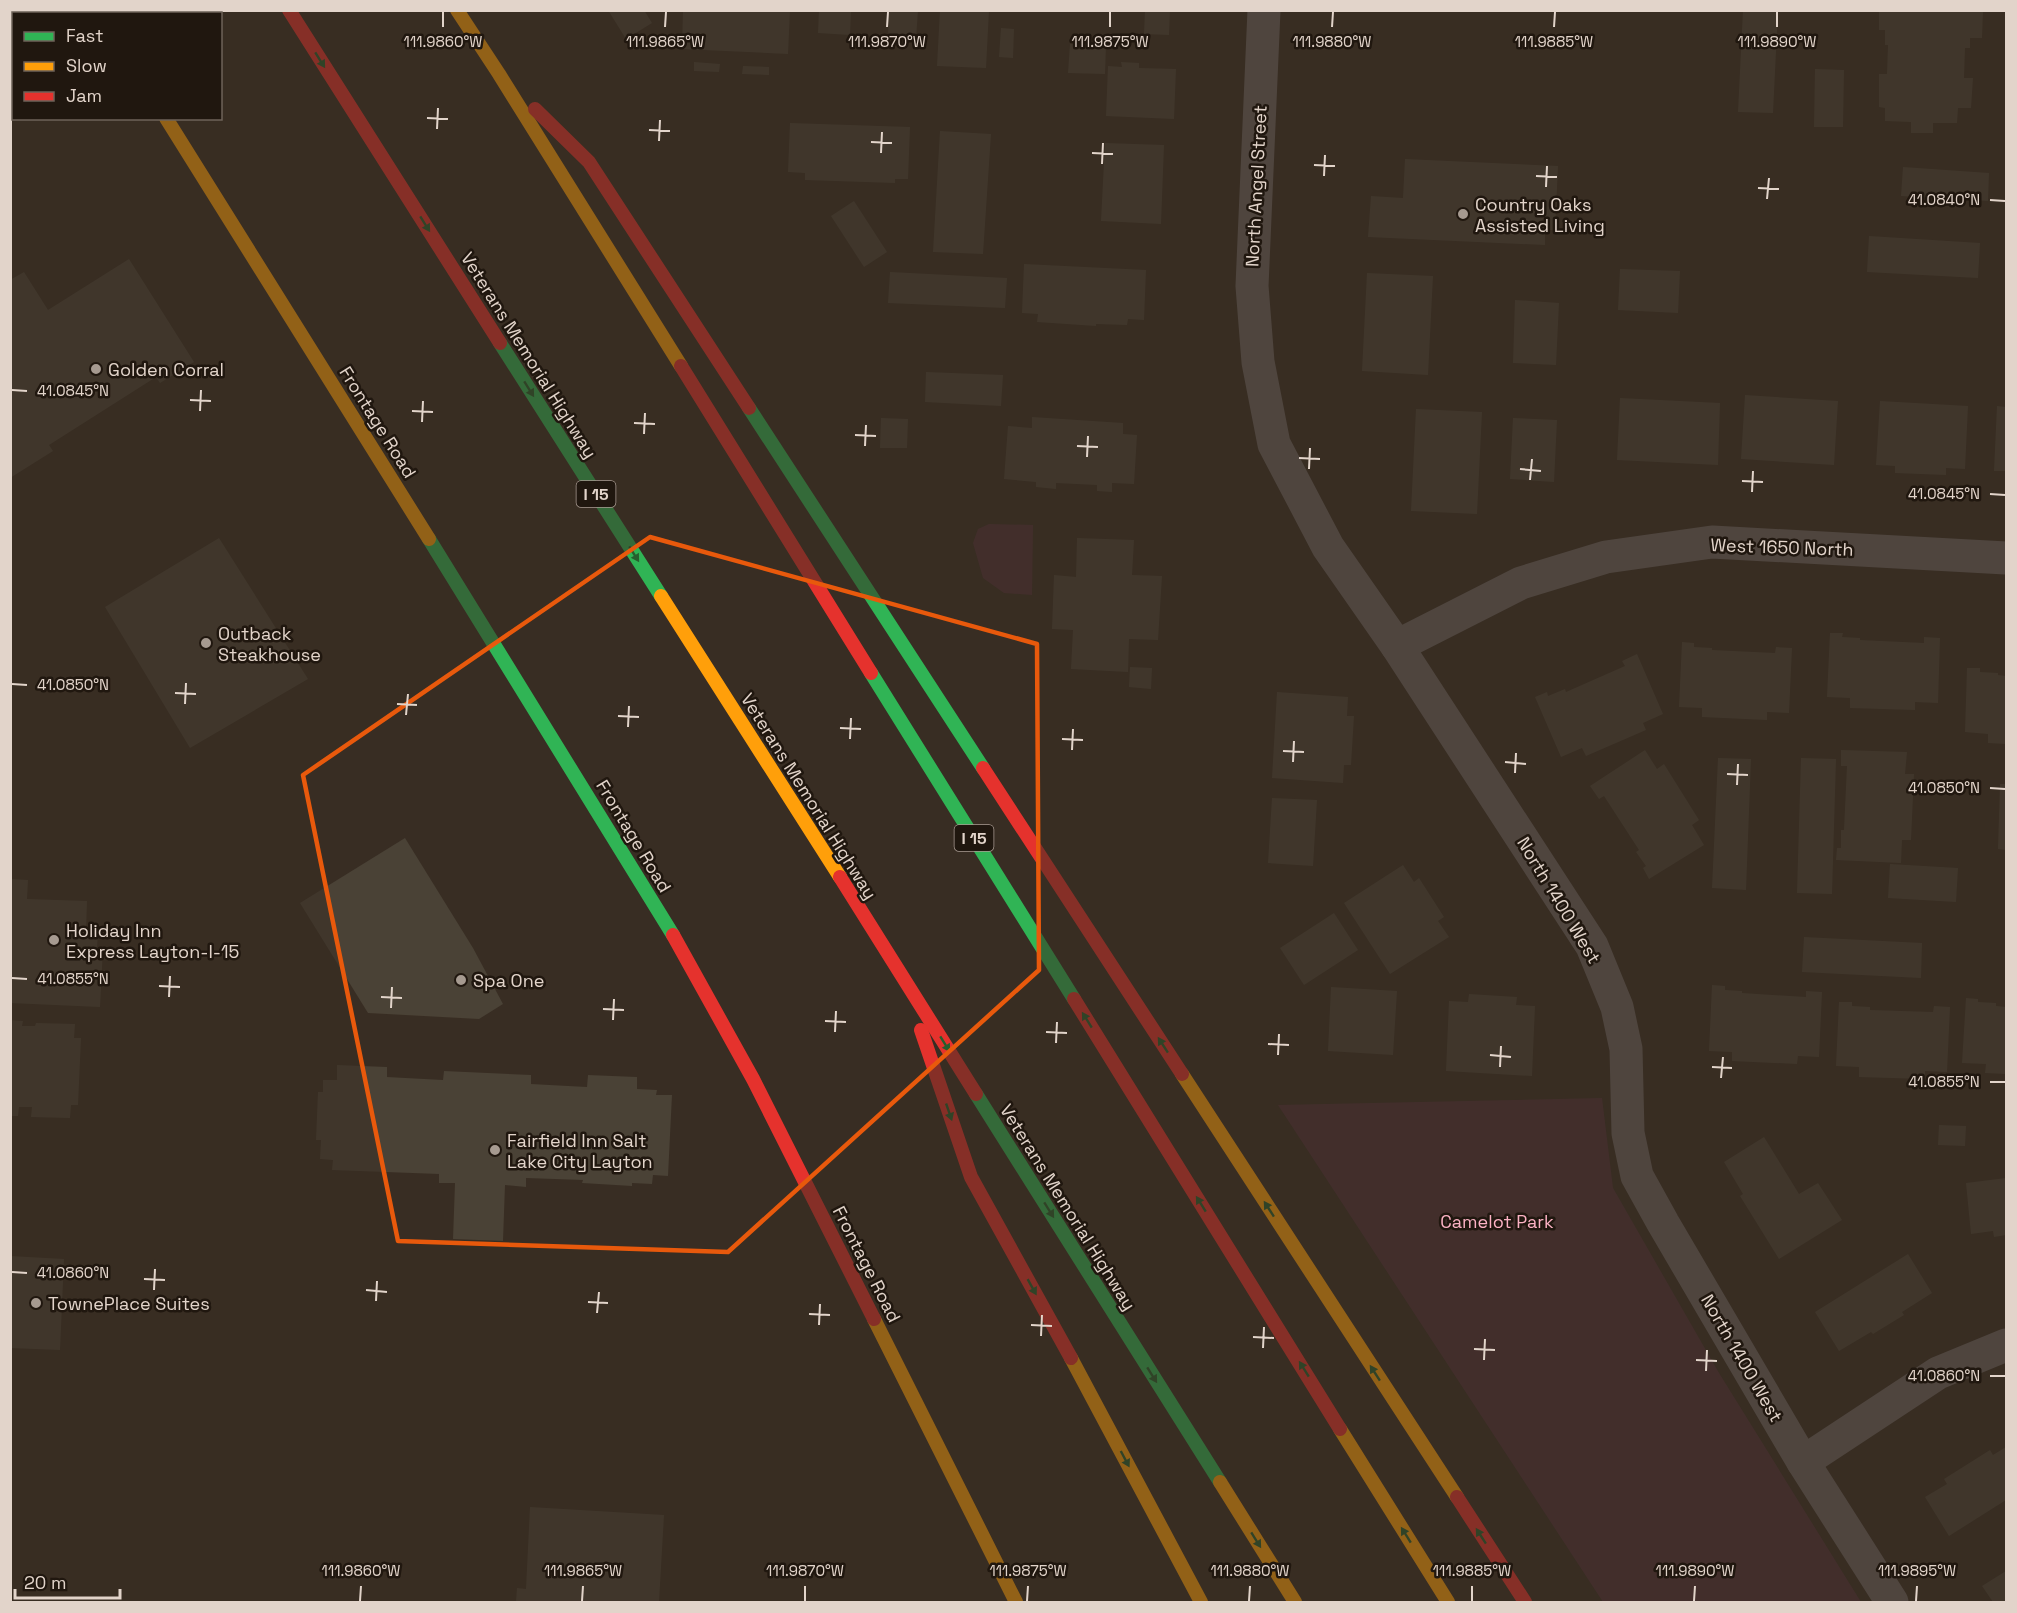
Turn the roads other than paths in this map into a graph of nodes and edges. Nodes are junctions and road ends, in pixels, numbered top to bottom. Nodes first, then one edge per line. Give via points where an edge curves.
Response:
1 (289, 10) edge
2 (457, 10) edge
3 (1264, 10) edge
4 (499, 74) junction
5 (167, 120) edge
6 (1274, 444) joint
7 (2007, 558) edge
8 (1397, 646) junction
9 (903, 977) junction
10 (2007, 1345) edge
11 (1803, 1462) junction
12 (1016, 1602) edge
13 (1201, 1602) edge
14 (1295, 1602) edge
15 (1448, 1602) edge
16 (1525, 1602) edge
17 (1892, 1602) edge

1 -> 9 main road, Veterans Memorial Highway / I 15
2 - 4 main road, I 15
3 - 6 street, North Angel Street via 1252,286 1258,362
15 -> 4 main road, I 15
16 -> 4 main road via 589,162
5 - 12 main road, Frontage Road via 540,717 713,1004
6 - 8 street, North 1400 West via 1328,547
7 - 8 street, West 1650 North via 1700,543 1606,557 1521,583
8 - 11 street, North 1400 West via 1592,946 1617,1007 1626,1048 1628,1133 1637,1176
9 -> 13 main road via 971,1177
9 -> 14 main road, Veterans Memorial Highway / I 15
10 - 11 street via 1938,1373
11 - 17 street, North 1400 West

